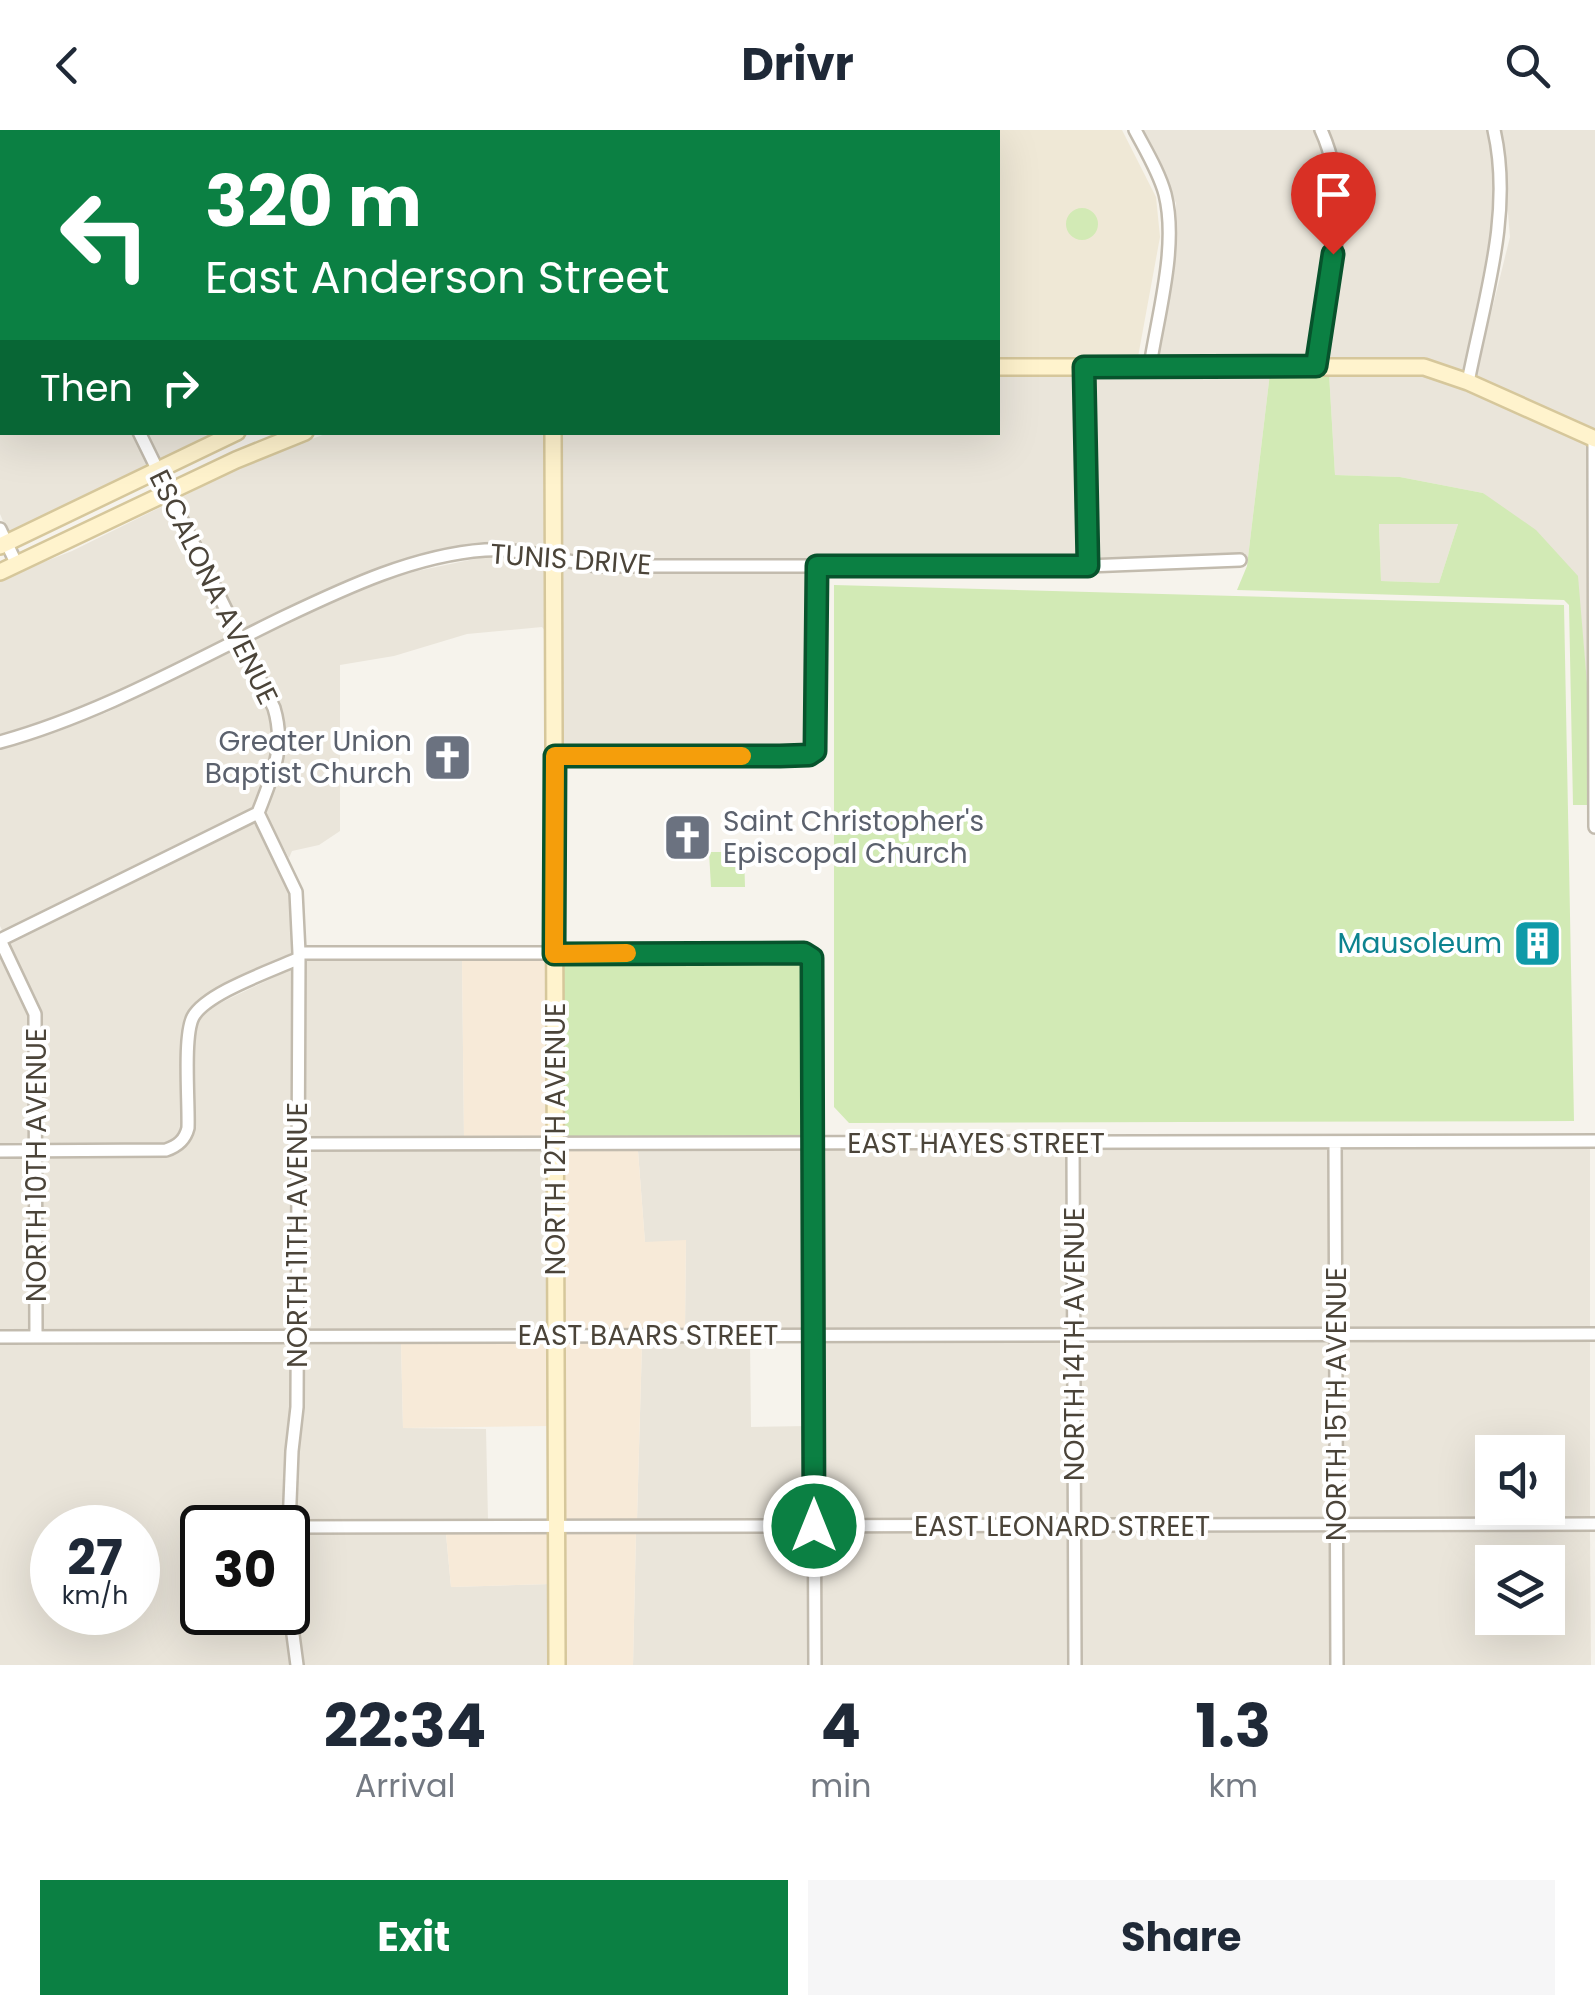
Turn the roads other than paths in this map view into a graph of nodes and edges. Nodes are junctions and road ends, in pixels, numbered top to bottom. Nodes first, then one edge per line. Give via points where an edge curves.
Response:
1 (1135, 130) edge
2 (1322, 130) edge
3 (1494, 130) edge
4 (1150, 366) junction
5 (1316, 366) junction
6 (1000, 367) edge
7 (1084, 367) junction
8 (1468, 382) junction
9 (140, 435) edge
10 (231, 435) edge
11 (298, 435) edge
12 (553, 435) edge
13 (1595, 439) edge
14 (158, 470) junction
15 (168, 493) junction
16 (2, 539) edge
17 (553, 558) junction
18 (1240, 560) dead end
19 (18, 565) junction
20 (817, 566) junction
21 (1088, 566) junction
22 (0, 572) edge
23 (240, 638) junction
24 (0, 742) edge
25 (555, 756) junction
26 (1595, 759) edge
27 (258, 813) junction
28 (1595, 827) edge
29 (0, 940) edge
30 (554, 954) junction
31 (298, 956) junction
32 (1073, 1142) junction
33 (1335, 1142) junction
34 (1595, 1142) edge
35 (297, 1144) junction
36 (555, 1144) junction
37 (813, 1144) junction
38 (37, 1150) junction
39 (0, 1151) edge
40 (814, 1334) junction
41 (1074, 1334) junction
42 (1336, 1334) junction
43 (1595, 1334) edge
44 (296, 1336) junction
45 (556, 1336) junction
46 (0, 1337) edge
47 (36, 1337) junction
48 (291, 1505) edge
49 (1595, 1524) edge
50 (814, 1526) junction
51 (1074, 1526) junction
52 (1336, 1526) junction
53 (310, 1527) edge
54 (556, 1527) junction
55 (293, 1635) edge
56 (297, 1665) edge
57 (556, 1665) edge
58 (815, 1665) edge
59 (1075, 1665) edge
60 (1336, 1665) edge

1 - 4 street via 1169,214
2 - 5 street via 1339,216
3 - 8 street via 1500,216
4 - 5 street
4 - 7 street
5 - 8 street via 1424,367
6 - 7 street
7 - 21 street
8 - 13 street
9 - 14 street, ESCALONA AVENUE
10 - 14 street
11 - 15 street
12 - 17 street, NORTH 12TH AVENUE
13 - 26 street
14 - 15 street, ESCALONA AVENUE
14 - 16 street
15 - 19 street
15 - 23 street, ESCALONA AVENUE
16 - 19 street
17 - 20 street, TUNIS DRIVE via 597,566
17 - 23 street, TUNIS DRIVE via 484,550 416,564 334,593
17 - 25 street, NORTH 12TH AVENUE
18 - 21 street, TUNIS DRIVE
19 - 22 street
20 - 21 street, TUNIS DRIVE
20 - 25 street via 815,751
23 - 24 street, TUNIS DRIVE via 106,705
23 - 27 street, ESCALONA AVENUE via 274,708 279,734 278,759
25 - 30 street, NORTH 12TH AVENUE
26 - 28 street
27 - 29 street
27 - 31 street, NORTH 11TH AVENUE via 296,892
29 - 38 street, NORTH 10TH AVENUE via 36,1014
30 - 31 street
30 - 36 street, NORTH 12TH AVENUE
30 - 37 street via 812,958
31 - 35 street, NORTH 11TH AVENUE
31 - 38 street via 201,1007 189,1031 187,1134 175,1147
32 - 33 street, EAST HAYES STREET
32 - 37 street, EAST HAYES STREET
32 - 41 street, NORTH 14TH AVENUE
33 - 34 street, EAST HAYES STREET
33 - 42 street, NORTH 15TH AVENUE
35 - 36 street, EAST HAYES STREET
35 - 44 street, NORTH 11TH AVENUE
36 - 37 street, EAST HAYES STREET
36 - 45 street, NORTH 12TH AVENUE
37 - 40 street
38 - 39 street
38 - 47 street, NORTH 10TH AVENUE
40 - 41 street, EAST BAARS STREET
40 - 45 street, EAST BAARS STREET
40 - 50 street
41 - 42 street, EAST BAARS STREET
41 - 51 street, NORTH 14TH AVENUE
42 - 43 street, EAST BAARS STREET
42 - 52 street, NORTH 15TH AVENUE
44 - 45 street, EAST BAARS STREET
44 - 47 street, EAST BAARS STREET
44 - 48 street, NORTH 11TH AVENUE
45 - 54 street, NORTH 12TH AVENUE
46 - 47 street, EAST BAARS STREET
49 - 52 street, EAST LEONARD STREET
50 - 51 street, EAST LEONARD STREET
50 - 54 street, EAST LEONARD STREET
50 - 58 street
51 - 52 street, EAST LEONARD STREET
51 - 59 street, NORTH 14TH AVENUE
52 - 60 street, NORTH 15TH AVENUE
53 - 54 street, EAST LEONARD STREET
54 - 57 street, NORTH 12TH AVENUE
55 - 56 street, NORTH 11TH AVENUE

